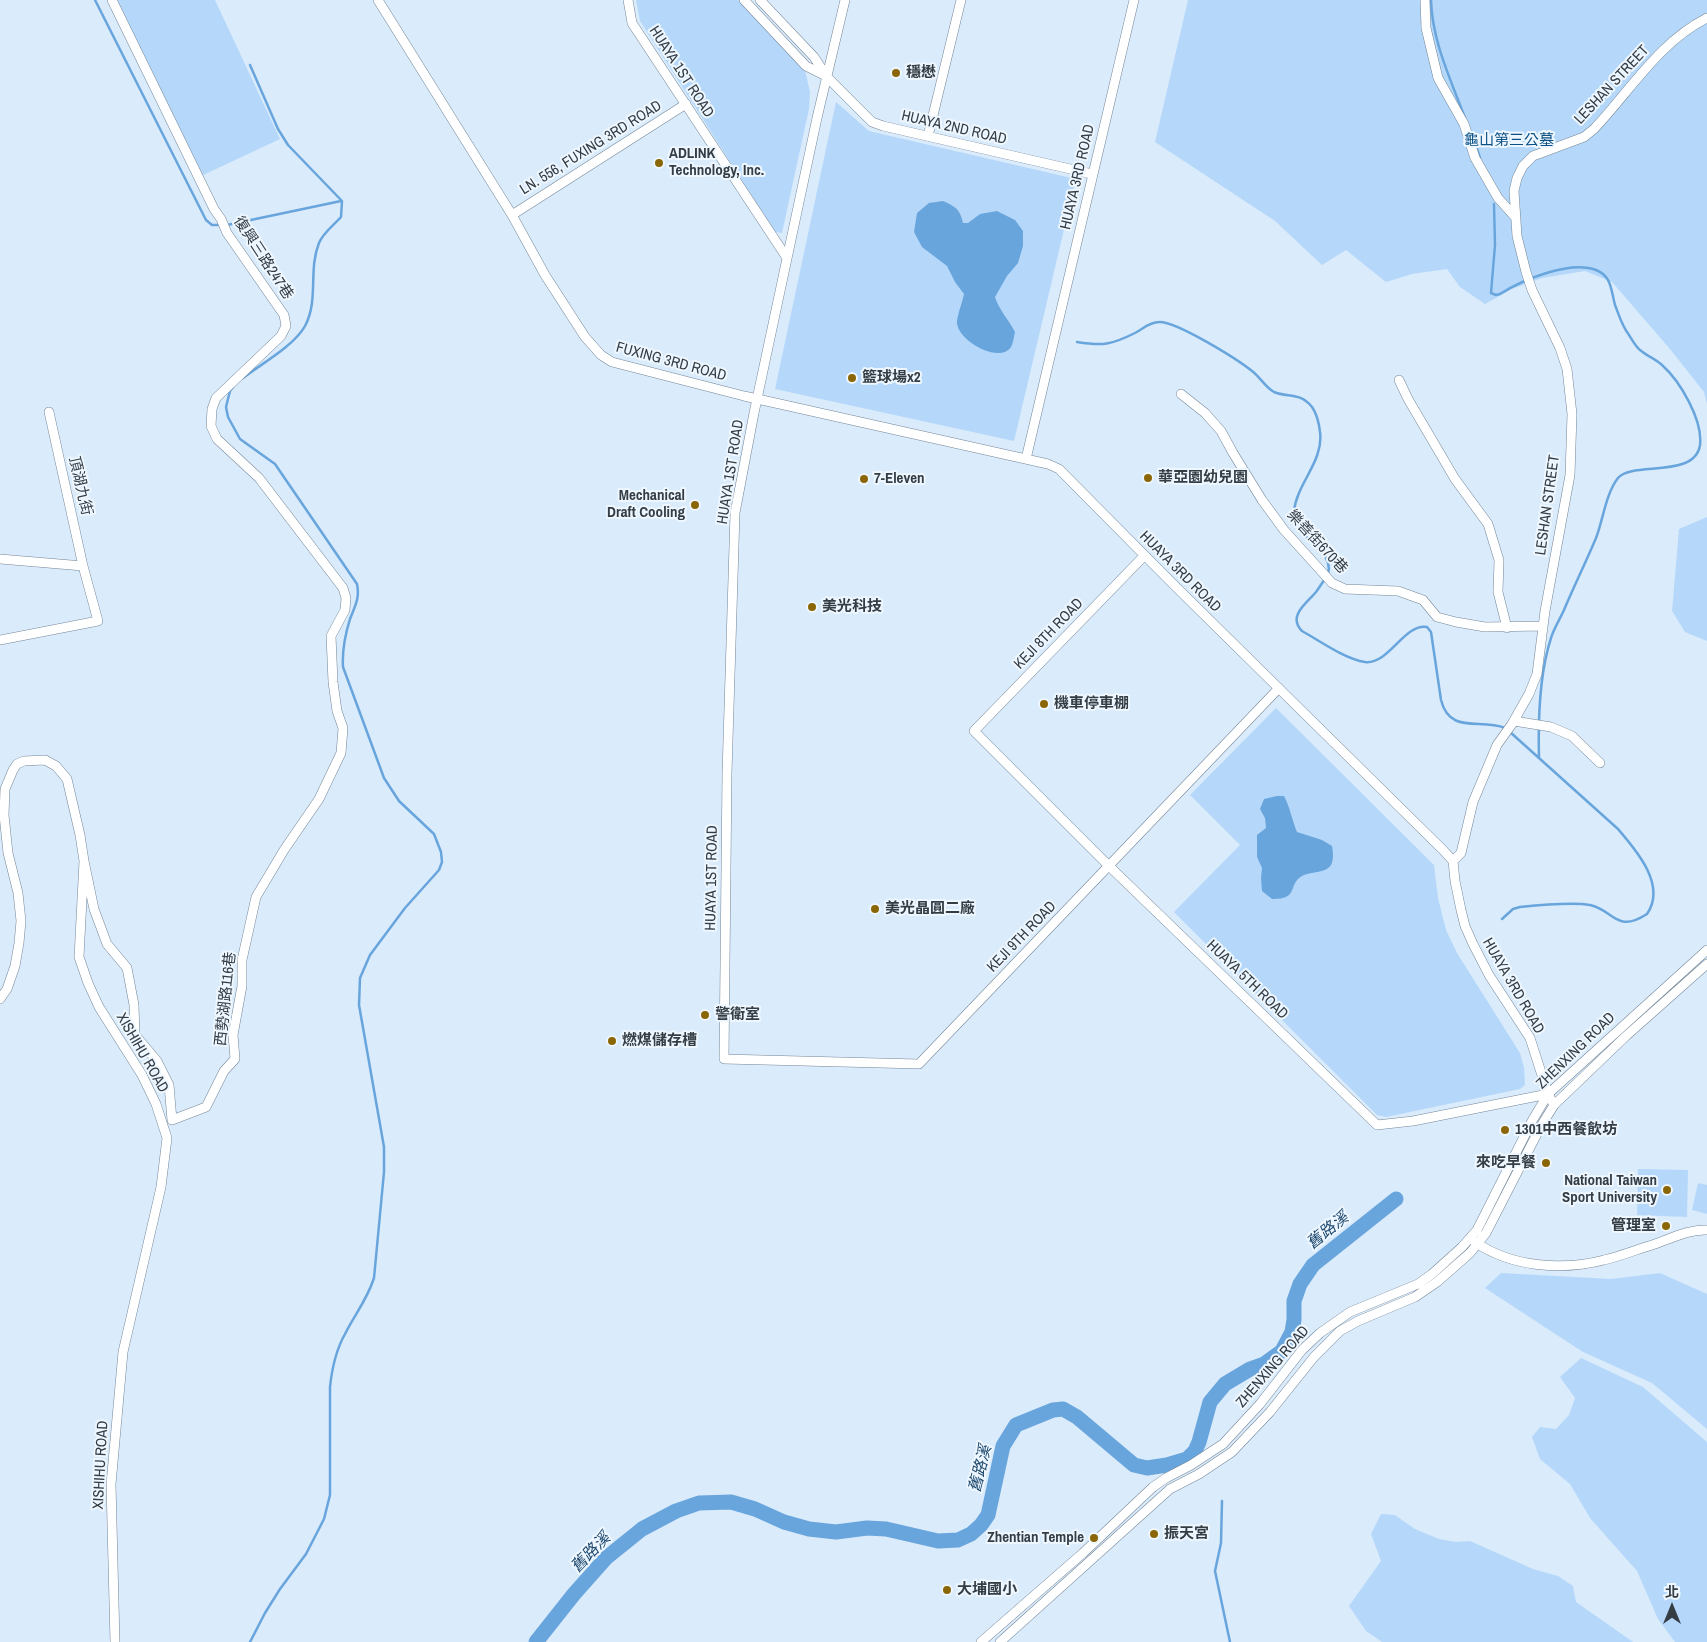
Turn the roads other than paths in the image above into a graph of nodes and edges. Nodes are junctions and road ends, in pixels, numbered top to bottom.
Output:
1 (112, 0) edge
2 (378, 0) edge
3 (628, 0) edge
4 (744, 0) edge
5 (760, 0) edge
6 (845, 0) edge
7 (961, 0) edge
8 (1134, 0) edge
9 (1425, 0) edge
10 (1707, 18) edge
11 (827, 77) junction
12 (686, 104) junction
13 (928, 136) junction
14 (1092, 174) junction
15 (512, 215) junction
16 (1516, 218) junction
17 (787, 258) junction
18 (1399, 380) dead end
19 (1181, 394) dead end
20 (758, 399) junction
21 (49, 412) dead end
22 (1026, 459) junction
23 (1144, 556) junction
24 (0, 559) edge
25 (83, 566) junction
26 (346, 598) joint
27 (1543, 626) junction
28 (1507, 628) junction
29 (0, 640) edge
30 (1280, 688) junction
31 (1513, 723) junction
32 (974, 731) joint
33 (1600, 763) dead end
34 (84, 861) junction
35 (1453, 862) junction
36 (1109, 866) junction
37 (1707, 950) edge
38 (1707, 964) edge
39 (0, 999) edge
40 (724, 1060) joint
41 (1548, 1094) junction
42 (1554, 1105) junction
43 (1707, 1230) edge
44 (1470, 1238) junction
45 (1478, 1244) junction
46 (115, 1642) edge
47 (981, 1642) edge
48 (1000, 1642) edge

1 - 26 street, 復興三路247巷
2 - 15 street, FUXING 3RD ROAD
3 - 12 street, HUAYA 1ST ROAD
4 - 11 street, HUAYA 2ND ROAD
5 - 11 street, HUAYA 2ND ROAD
6 - 11 street
7 - 13 street
8 - 14 street, HUAYA 3RD ROAD
9 - 16 street
10 - 16 street, LESHAN STREET
11 - 13 street, HUAYA 2ND ROAD
11 - 17 street
12 - 15 street, LN. 556, FUXING 3RD ROAD
12 - 17 street, HUAYA 1ST ROAD
13 - 14 street, HUAYA 2ND ROAD
14 - 22 street, HUAYA 3RD ROAD
15 - 20 street, FUXING 3RD ROAD
16 - 27 street, LESHAN STREET
17 - 20 street, HUAYA 1ST ROAD
18 - 28 street
19 - 28 street, 樂善街670巷
20 - 22 street, FUXING 3RD ROAD
20 - 40 street, HUAYA 1ST ROAD
21 - 25 street, 頂湖九街
22 - 23 street, HUAYA 3RD ROAD
23 - 30 street, HUAYA 3RD ROAD
23 - 32 street, KEJI 8TH ROAD
24 - 25 street
25 - 29 street, 頂湖九街
26 - 34 street, 西勢湖路116巷
27 - 28 street, 樂善街670巷
27 - 31 street, LESHAN STREET
30 - 35 street, HUAYA 3RD ROAD
30 - 36 street, KEJI 9TH ROAD
31 - 33 street
31 - 35 street, LESHAN STREET
32 - 36 street, HUAYA 5TH ROAD
34 - 39 street, XISHIHU ROAD
34 - 46 street, XISHIHU ROAD
35 - 41 street, HUAYA 3RD ROAD
36 - 40 street, KEJI 9TH ROAD
36 - 41 street, HUAYA 5TH ROAD
37 - 41 street, ZHENXING ROAD
38 - 42 street, ZHENXING ROAD
41 - 42 street, HUAYA 3RD ROAD
41 - 44 street, ZHENXING ROAD
42 - 45 street, ZHENXING ROAD
43 - 45 street
44 - 45 street
44 - 47 street, ZHENXING ROAD
45 - 48 street, ZHENXING ROAD

